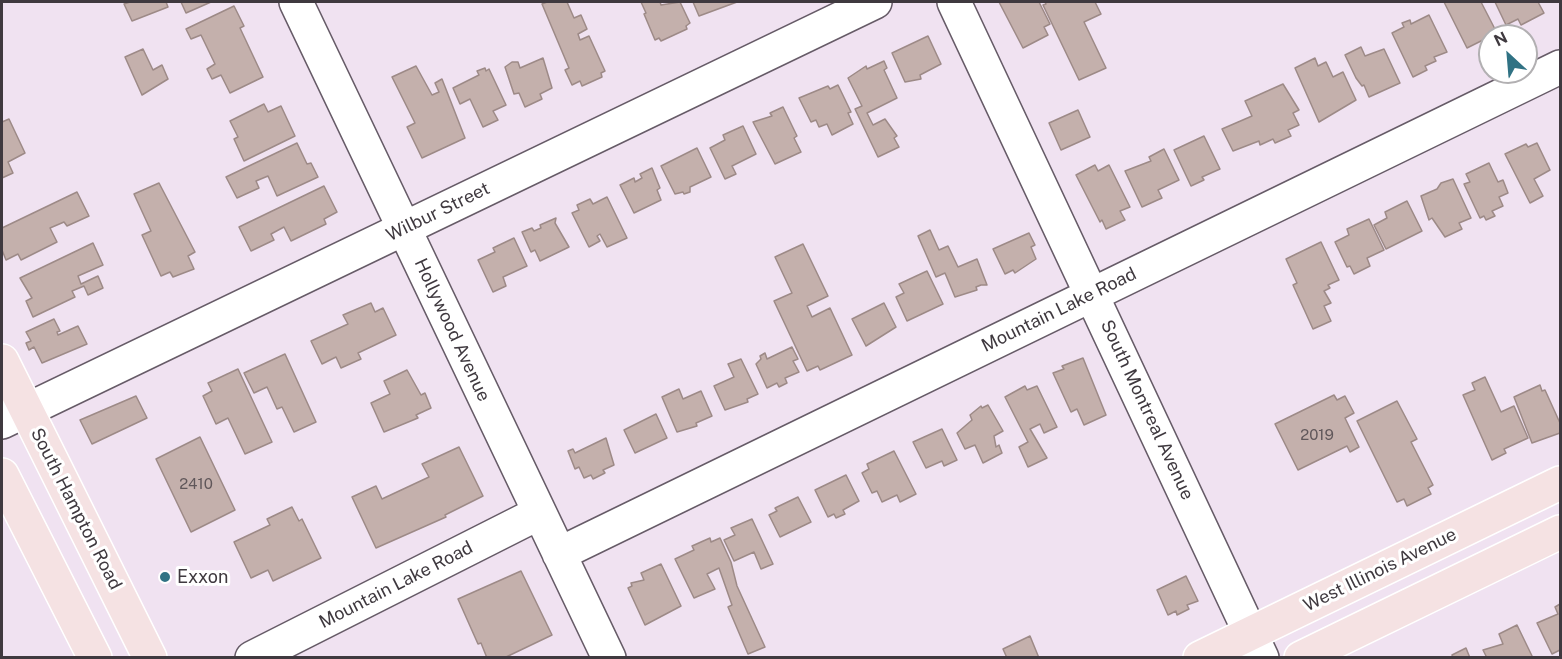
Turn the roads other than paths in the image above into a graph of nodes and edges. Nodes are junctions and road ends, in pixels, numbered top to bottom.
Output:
1 (296, 2) edge
2 (875, 2) edge
3 (954, 2) edge
4 (1560, 67) edge
5 (404, 228) junction
6 (1093, 293) junction
7 (2, 361) edge
8 (14, 416) edge
9 (2, 475) edge
10 (1560, 483) edge
11 (539, 513) junction
12 (1560, 532) edge
13 (559, 554) junction
14 (1257, 645) edge
15 (96, 657) edge
16 (150, 657) edge
17 (252, 657) edge
18 (609, 657) edge
19 (1200, 657) edge
20 (1300, 657) edge

1 - 5 street, Hollywood Avenue
2 - 5 street, Wilbur Street
3 - 6 street, South Montreal Avenue
4 - 6 street, Mountain Lake Road
5 - 8 street, Wilbur Street
5 - 11 street, Hollywood Avenue
6 - 13 street, Mountain Lake Road
6 - 14 street, South Montreal Avenue
7 - 8 main road, South Hampton Road
8 - 16 main road, South Hampton Road
9 - 15 main road
10 - 14 main road, West Illinois Avenue
11 - 13 street, Hollywood Avenue
11 - 17 street, Mountain Lake Road
12 - 20 main road
13 - 18 street, Hollywood Avenue
14 - 19 main road, West Illinois Avenue

